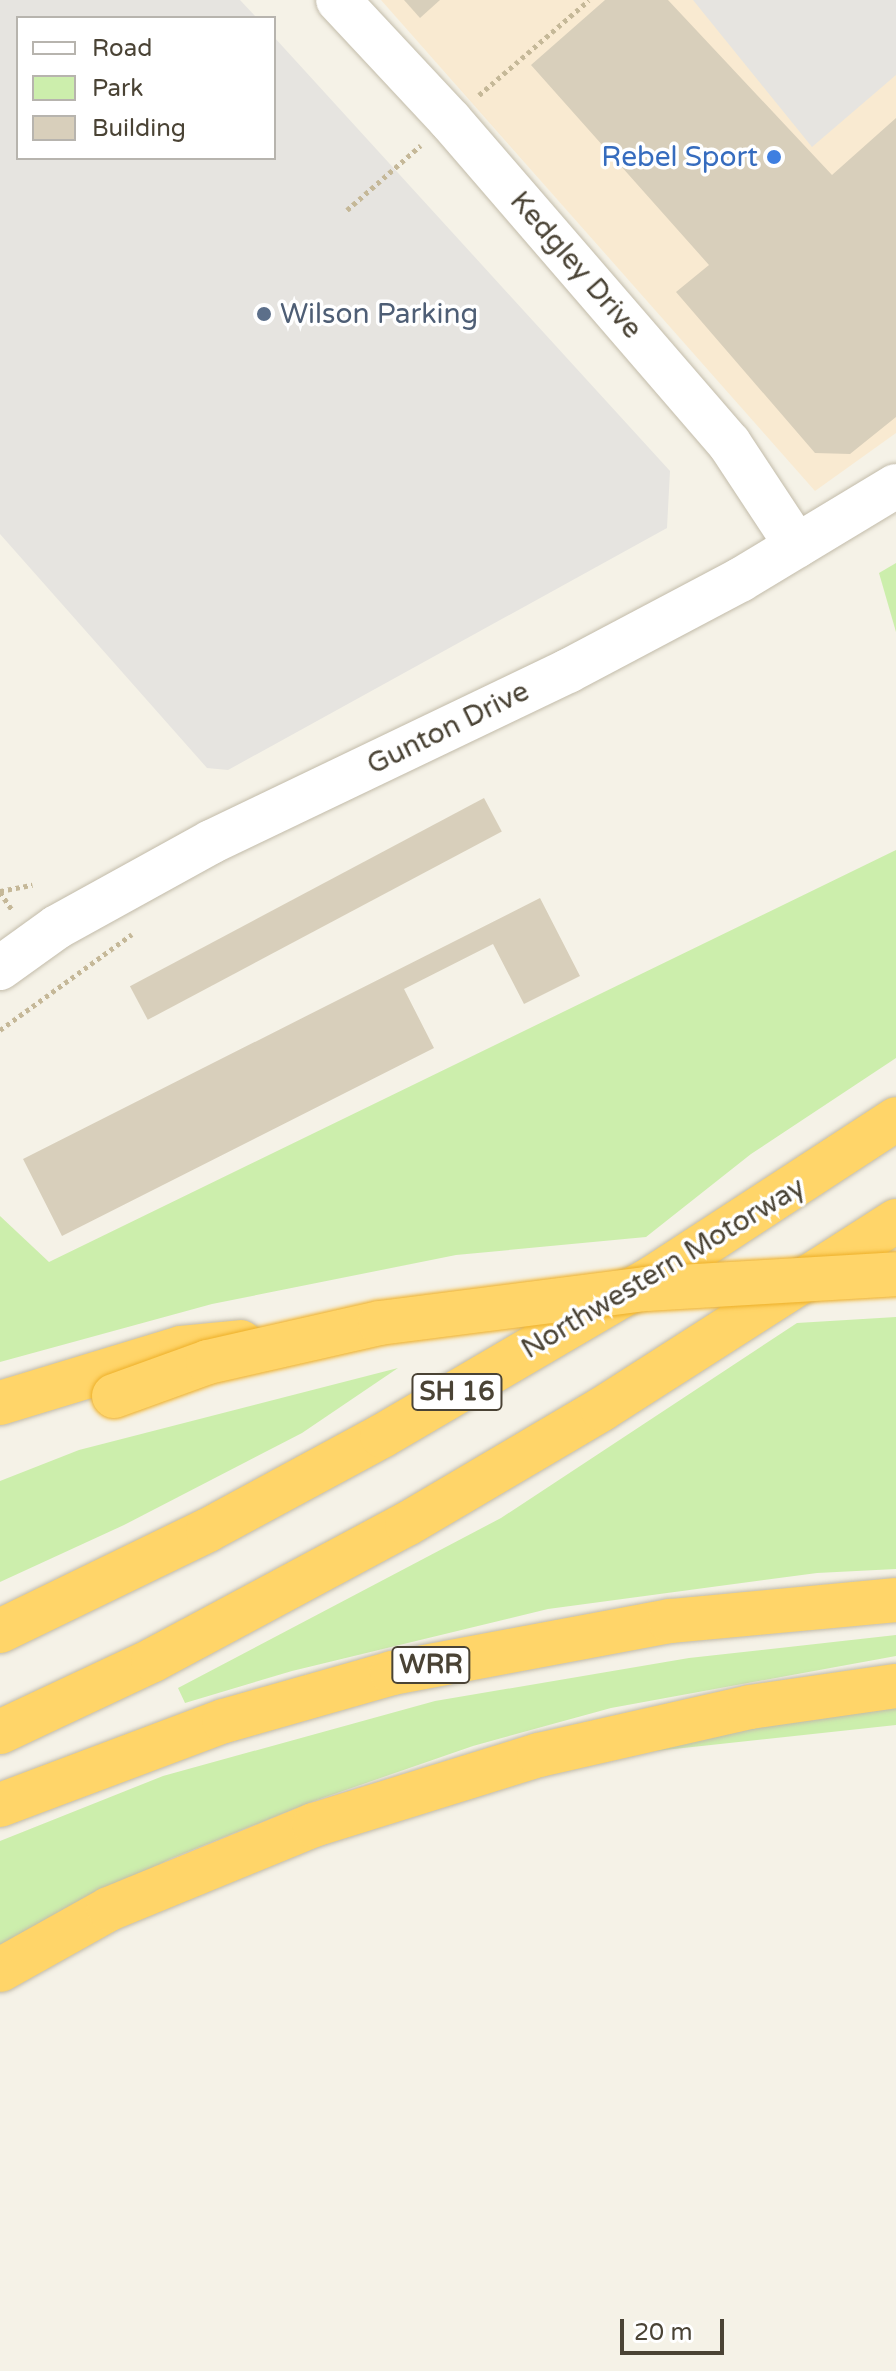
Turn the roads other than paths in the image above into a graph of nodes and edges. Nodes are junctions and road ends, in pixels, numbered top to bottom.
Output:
1 (338, 0) edge
2 (896, 486) edge
3 (797, 546) junction
4 (0, 968) edge
5 (896, 1119) edge
6 (896, 1221) edge
7 (896, 1274) edge
8 (112, 1382) junction
9 (0, 1403) edge
10 (0, 1436) edge
11 (896, 1600) edge
12 (0, 1631) edge
13 (896, 1686) edge
14 (0, 1732) edge
15 (0, 1805) edge
16 (0, 1970) edge

1 - 3 street, Kedgley Drive
2 - 3 street, Gunton Drive
3 - 4 street, Gunton Drive
5 - 12 highway, Northwestern Motorway / SH 16
6 - 14 highway
7 - 8 highway, bridge
8 - 9 highway
8 - 10 highway
11 - 15 highway, WRR
13 - 16 highway

